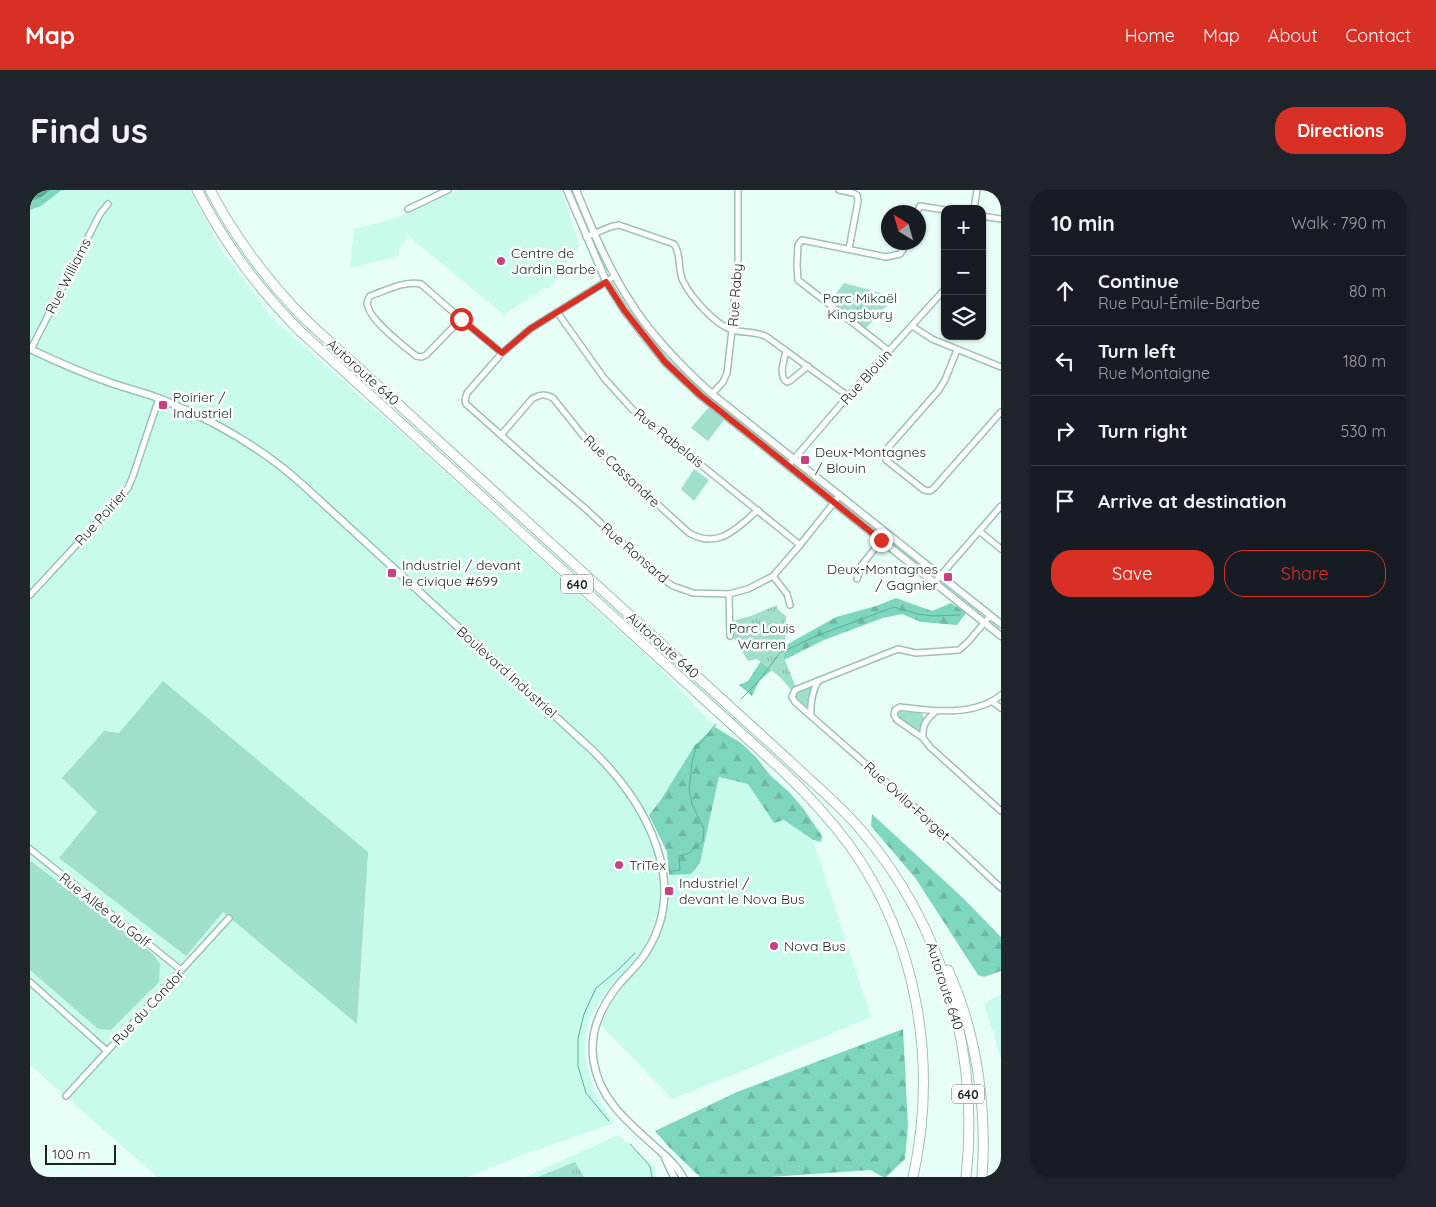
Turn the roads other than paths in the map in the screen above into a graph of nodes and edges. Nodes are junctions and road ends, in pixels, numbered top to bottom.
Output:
1 (197, 190) edge
2 (210, 190) edge
3 (448, 190) edge
4 (567, 190) edge
5 (576, 190) edge
6 (738, 190) edge
7 (839, 190) edge
8 (977, 190) edge
9 (108, 204) dead end
10 (975, 205) edge
11 (926, 207) edge
12 (408, 209) dead end
13 (941, 209) edge
14 (986, 217) edge
15 (1001, 219) edge
16 (594, 234) junction
17 (586, 236) junction
18 (849, 249) junction
19 (903, 250) edge
20 (615, 276) junction
21 (606, 282) junction
22 (941, 293) edge
23 (557, 312) junction
24 (461, 319) junction
25 (912, 326) junction
26 (732, 330) junction
27 (31, 349) edge
28 (957, 350) junction
29 (786, 351) junction
30 (889, 351) junction
31 (502, 353) junction
32 (808, 366) junction
33 (1001, 367) edge
34 (712, 394) junction
35 (848, 396) junction
36 (159, 398) junction
37 (1001, 412) edge
38 (501, 435) junction
39 (794, 459) junction
40 (788, 466) junction
41 (840, 495) junction
42 (834, 502) junction
43 (1001, 506) edge
44 (758, 510) junction
45 (979, 531) junction
46 (887, 533) junction
47 (881, 540) junction
48 (800, 545) junction
49 (1001, 549) edge
50 (772, 576) junction
51 (941, 576) junction
52 (857, 579) dead end
53 (934, 583) junction
54 (729, 594) junction
55 (30, 595) edge
56 (790, 605) dead end
57 (990, 616) junction
58 (984, 623) junction
59 (1001, 624) edge
60 (730, 636) dead end
61 (1001, 636) edge
62 (818, 681) junction
63 (1001, 695) edge
64 (993, 702) junction
65 (1001, 708) edge
66 (935, 712) junction
67 (811, 716) junction
68 (923, 738) junction
69 (1001, 811) edge
70 (30, 848) edge
71 (1001, 888) edge
72 (229, 918) dead end
73 (181, 970) junction
74 (30, 982) edge
75 (959, 1010) junction
76 (107, 1051) junction
77 (66, 1096) dead end
78 (662, 1152) junction
79 (674, 1177) edge
80 (683, 1177) edge
81 (913, 1177) edge
82 (966, 1177) edge
83 (984, 1177) edge

1 - 81 highway, Autoroute 640 / 640
2 - 75 highway, Autoroute 640 / 640
3 - 12 street
4 - 17 street
5 - 16 street
6 - 26 street, Rue Raby
7 - 18 street
8 - 10 street
9 - 27 street, Rue Williams
11 - 13 street
14 - 15 street
16 - 17 street
16 - 20 street
16 - 26 street
17 - 21 street
18 - 19 street
18 - 30 street
20 - 21 street
20 - 34 street
21 - 23 street
21 - 40 street
22 - 25 street, Rue Blouin
23 - 31 street
23 - 44 street, Rue Rabelais
24 - 24 street
24 - 31 street
25 - 28 street
25 - 30 street, Rue Blouin
26 - 29 street
26 - 34 street, Rue Raby
27 - 36 street, Boulevard Industriel
28 - 33 street
28 - 37 street
29 - 32 street
29 - 32 street
30 - 35 street, Rue Blouin
31 - 38 street, Rue Ronsard
32 - 35 street
34 - 39 street
35 - 39 street, Rue Blouin
36 - 55 street, Rue Poirier
36 - 78 street, Boulevard Industriel
38 - 44 street, Rue Cassandre
38 - 54 street, Rue Ronsard
39 - 40 street, Rue Blouin
39 - 41 street
40 - 42 street
41 - 42 street, Rue Ronsard
41 - 46 street
42 - 47 street
42 - 48 street, Rue Ronsard
43 - 45 street
44 - 48 street, Rue Rabelais
45 - 49 street
45 - 51 street
46 - 47 street
46 - 51 street
47 - 52 street
47 - 53 street
48 - 50 street, Rue Ronsard
50 - 54 street, Rue Ronsard
50 - 56 street
51 - 53 street
51 - 57 street
53 - 58 street
54 - 60 street
57 - 58 street, Rue Ovila-Forget
57 - 59 street
58 - 61 street
58 - 62 street, Rue Ovila-Forget
62 - 67 street
62 - 67 street, Rue Ovila-Forget
63 - 64 street
64 - 65 street
64 - 66 street
66 - 68 street
66 - 68 street
67 - 71 street, Rue Ovila-Forget
68 - 69 street
70 - 73 street, Rue Allée du Golf
72 - 73 street, Rue du Condor
73 - 76 street, Rue du Condor
74 - 76 street
75 - 82 highway, Autoroute 640 / 640
75 - 83 highway
76 - 77 street, Rue du Condor
78 - 79 street, Boulevard Industriel
78 - 80 street, Boulevard Industriel

